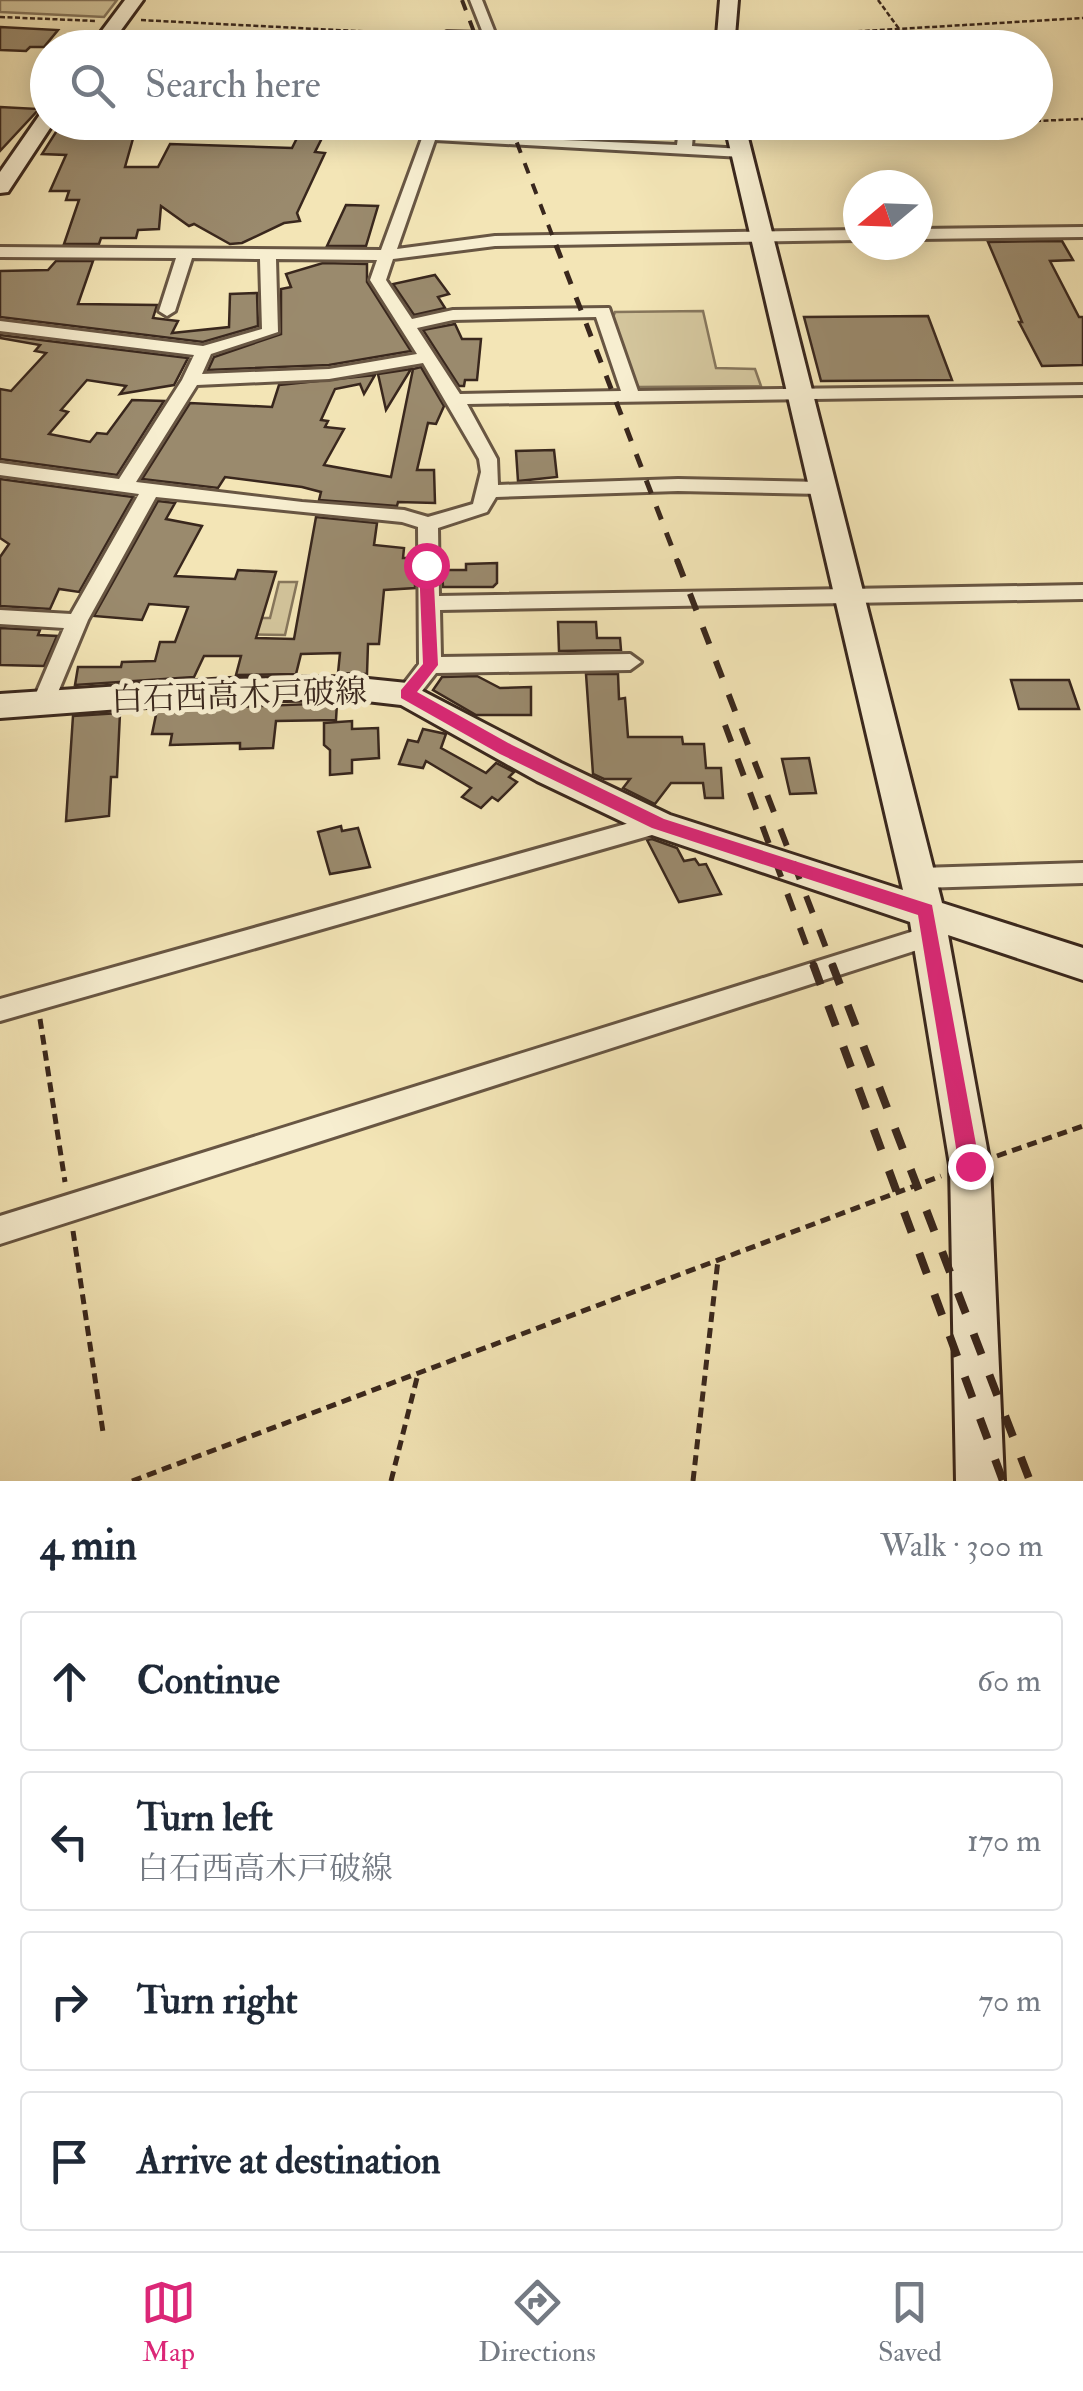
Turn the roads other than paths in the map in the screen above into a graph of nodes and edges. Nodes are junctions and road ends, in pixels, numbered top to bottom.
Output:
1 (134, 0) edge
2 (476, 0) edge
3 (728, 0) edge
4 (111, 30) edge
5 (488, 30) edge
6 (726, 30) edge
7 (30, 134) edge
8 (428, 140) edge
9 (509, 140) edge
10 (556, 140) edge
11 (685, 140) edge
12 (729, 140) edge
13 (738, 140) edge
14 (534, 142) joint
15 (555, 144) junction
16 (684, 150) junction
17 (11, 151) edge
18 (0, 188) edge
19 (1083, 232) edge
20 (933, 234) edge
21 (843, 235) edge
22 (760, 236) junction
23 (0, 252) edge
24 (186, 252) junction
25 (268, 253) junction
26 (388, 255) junction
27 (168, 312) dead end
28 (407, 325) junction
29 (0, 326) edge
30 (204, 351) junction
31 (428, 357) junction
32 (190, 380) junction
33 (1083, 390) edge
34 (798, 392) junction
35 (631, 396) junction
36 (454, 399) junction
37 (0, 469) edge
38 (124, 486) junction
39 (820, 488) junction
40 (151, 489) junction
41 (487, 491) junction
42 (428, 524) junction
43 (1083, 592) edge
44 (848, 595) junction
45 (430, 603) junction
46 (0, 617) edge
47 (77, 622) junction
48 (630, 662) dead end
49 (430, 665) junction
50 (407, 694) junction
51 (43, 703) junction
52 (0, 706) edge
53 (658, 824) junction
54 (1083, 873) edge
55 (925, 908) junction
56 (1083, 964) edge
57 (0, 1010) edge
58 (0, 1230) edge
59 (980, 1481) edge

1 - 4 street
2 - 5 street
3 - 6 street
7 - 17 street
8 - 26 street
9 - 14 street
10 - 15 street
11 - 16 street
12 - 16 street
13 - 22 street
14 - 15 street
15 - 16 street
17 - 18 street
19 - 20 street
21 - 22 street
22 - 26 street
22 - 34 street
23 - 24 street
24 - 25 street
24 - 27 street
25 - 26 street
25 - 30 street
26 - 28 street
28 - 31 street
28 - 35 street
29 - 30 street
30 - 32 street
31 - 32 street
31 - 36 street
32 - 38 street
33 - 34 street
34 - 35 street
34 - 39 street
35 - 36 street
36 - 41 street
37 - 38 street
38 - 40 street
39 - 41 street
39 - 44 street
40 - 42 street
40 - 47 street
41 - 42 street
42 - 45 street
43 - 44 street
44 - 45 street
44 - 55 street
45 - 49 street
46 - 47 street
47 - 51 street
48 - 49 street
49 - 50 street
50 - 51 street, 白石西高木戸破線
50 - 53 street, 白石西高木戸破線
51 - 52 street, 白石西高木戸破線
53 - 55 street, 白石西高木戸破線
53 - 57 street
54 - 55 street
55 - 56 street, 白石西高木戸破線
55 - 58 street
55 - 59 street

